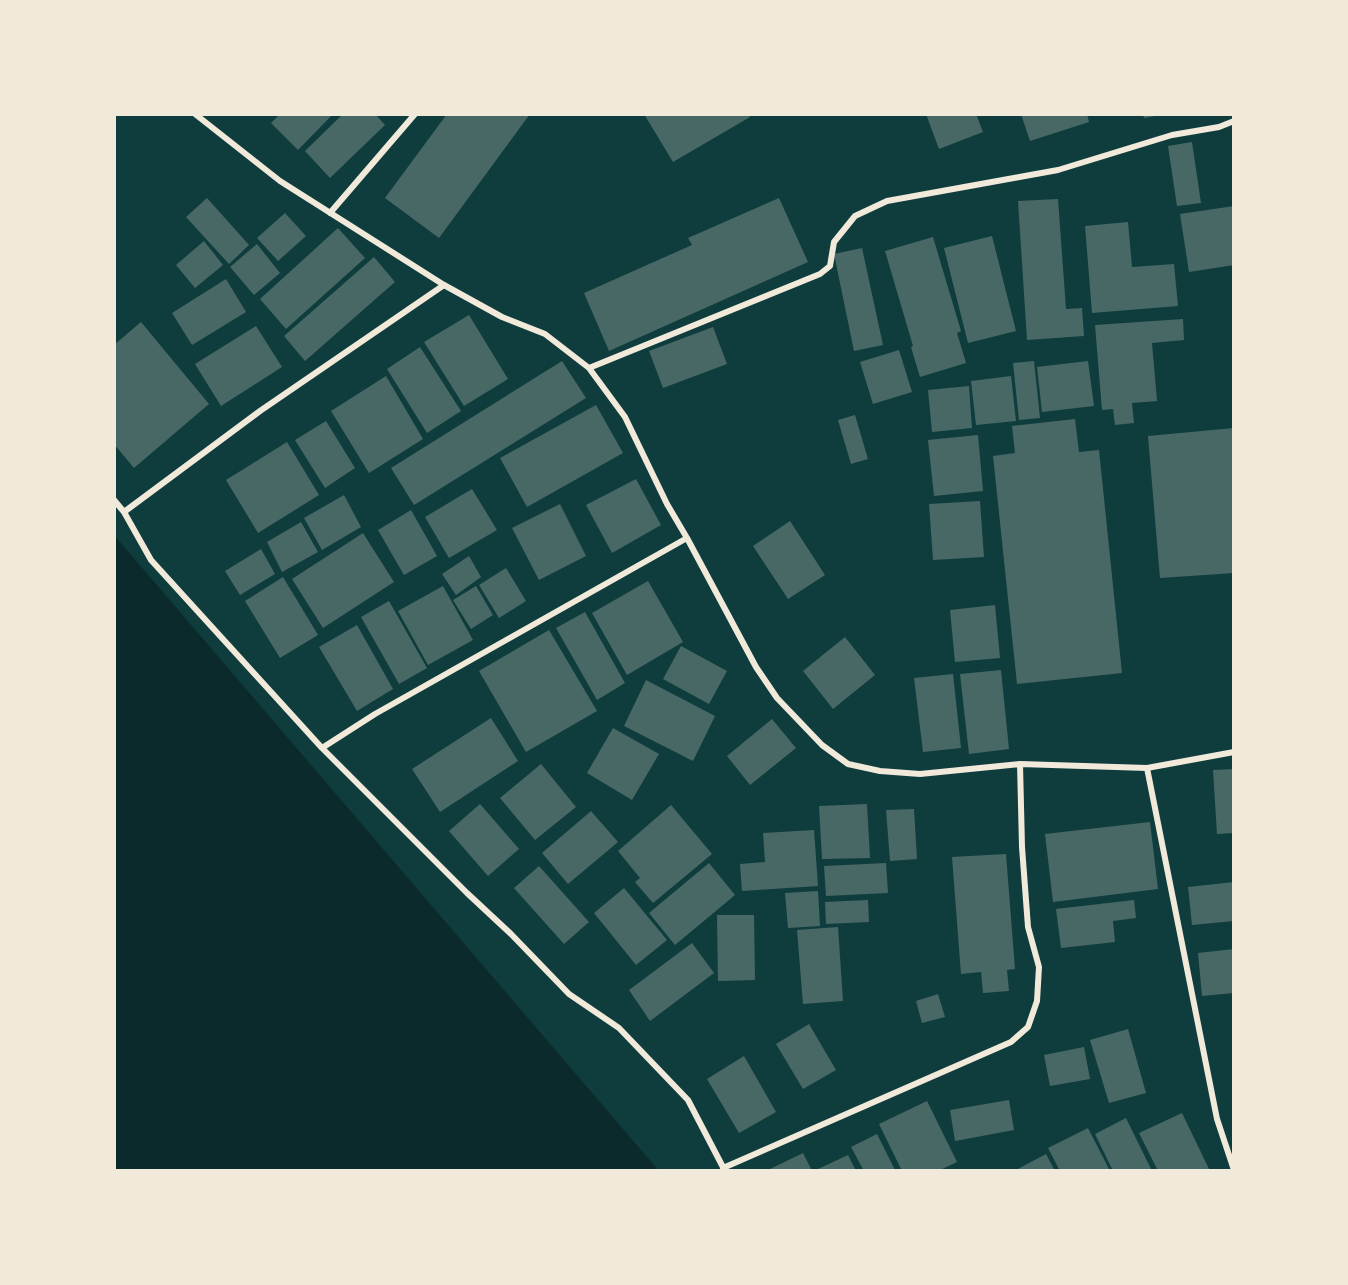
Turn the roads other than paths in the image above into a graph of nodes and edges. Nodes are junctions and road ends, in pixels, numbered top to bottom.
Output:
1 (195, 114) edge
2 (415, 114) edge
3 (1234, 121) edge
4 (330, 213) junction
5 (444, 285) junction
6 (589, 368) junction
7 (114, 500) edge
8 (124, 512) junction
9 (687, 538) junction
10 (322, 748) junction
11 (1234, 752) edge
12 (1020, 764) junction
13 (1147, 768) junction
14 (724, 1169) edge
15 (1234, 1170) edge

1 - 4 street
2 - 4 street
3 - 6 street
4 - 5 street
5 - 6 street
5 - 8 street
6 - 9 street
7 - 8 street
8 - 10 street
9 - 10 street
9 - 12 street
10 - 14 street
11 - 13 street
12 - 13 street
12 - 14 street
13 - 15 street

